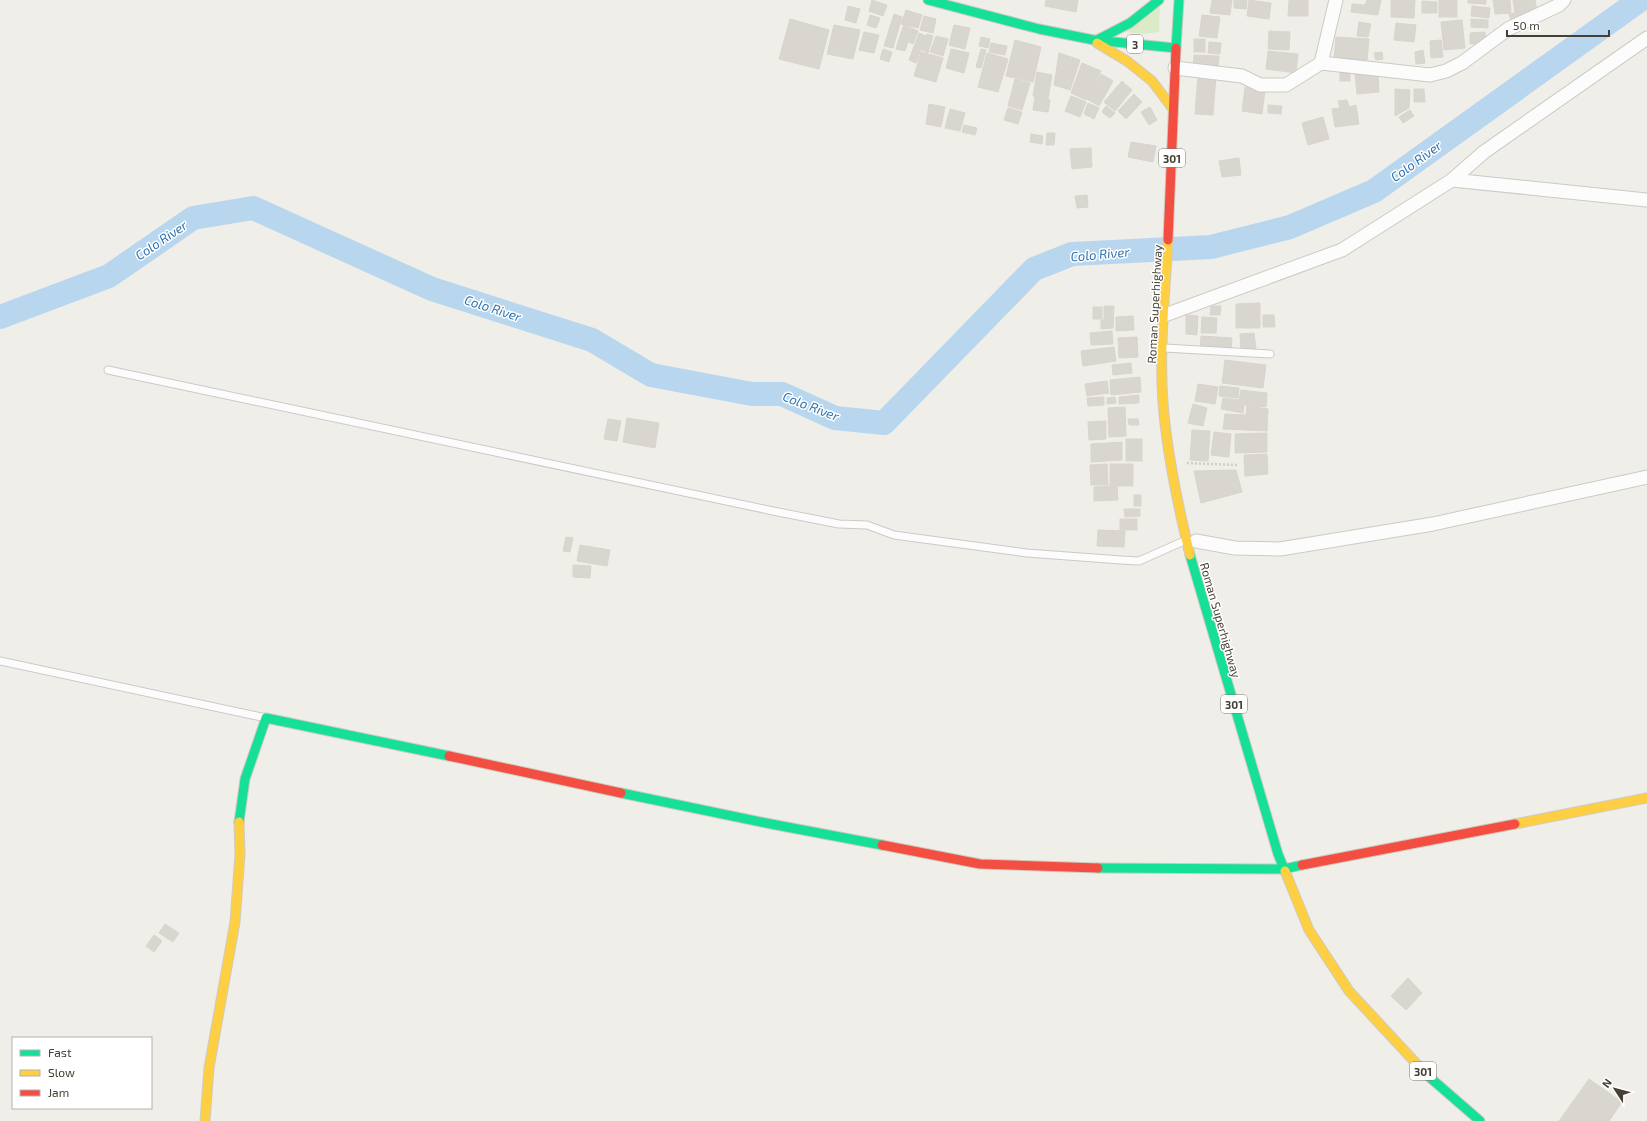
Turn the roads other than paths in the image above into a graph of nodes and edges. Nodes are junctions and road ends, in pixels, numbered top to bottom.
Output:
1 (928, 0) edge
2 (1159, 0) edge
3 (1179, 0) edge
4 (1336, 0) edge
5 (1564, 0) edge
6 (1647, 38) edge
7 (1093, 40) junction
8 (1176, 48) junction
9 (1321, 63) junction
10 (1175, 68) junction
11 (1173, 109) junction
12 (1452, 180) junction
13 (1647, 200) edge
14 (1165, 310) junction
15 (1162, 348) junction
16 (1270, 354) dead end
17 (108, 370) dead end
18 (1647, 477) edge
19 (1191, 540) junction
20 (0, 661) edge
21 (266, 718) junction
22 (1647, 798) edge
23 (1284, 869) junction
24 (205, 1121) edge
25 (1480, 1121) edge

1 - 7 main road, 3
2 - 7 main road, 3
3 - 8 main road, Roman Superhighway
4 - 9 street
5 - 9 street
6 - 12 street
7 - 8 main road, 3
7 - 11 main road
8 - 10 main road, Roman Superhighway / 301
9 - 10 street
10 - 11 main road, Roman Superhighway / 301
11 - 14 main road, Roman Superhighway / 301
12 - 13 street
12 - 14 street
14 - 15 main road, Roman Superhighway / 301
15 - 16 lane
15 - 19 main road, Roman Superhighway / 301
17 - 19 lane
18 - 19 street
19 - 23 main road, Roman Superhighway / 301
20 - 21 lane
21 - 23 main road
21 - 24 main road
22 - 23 main road
23 - 25 main road, Roman Superhighway / 301

